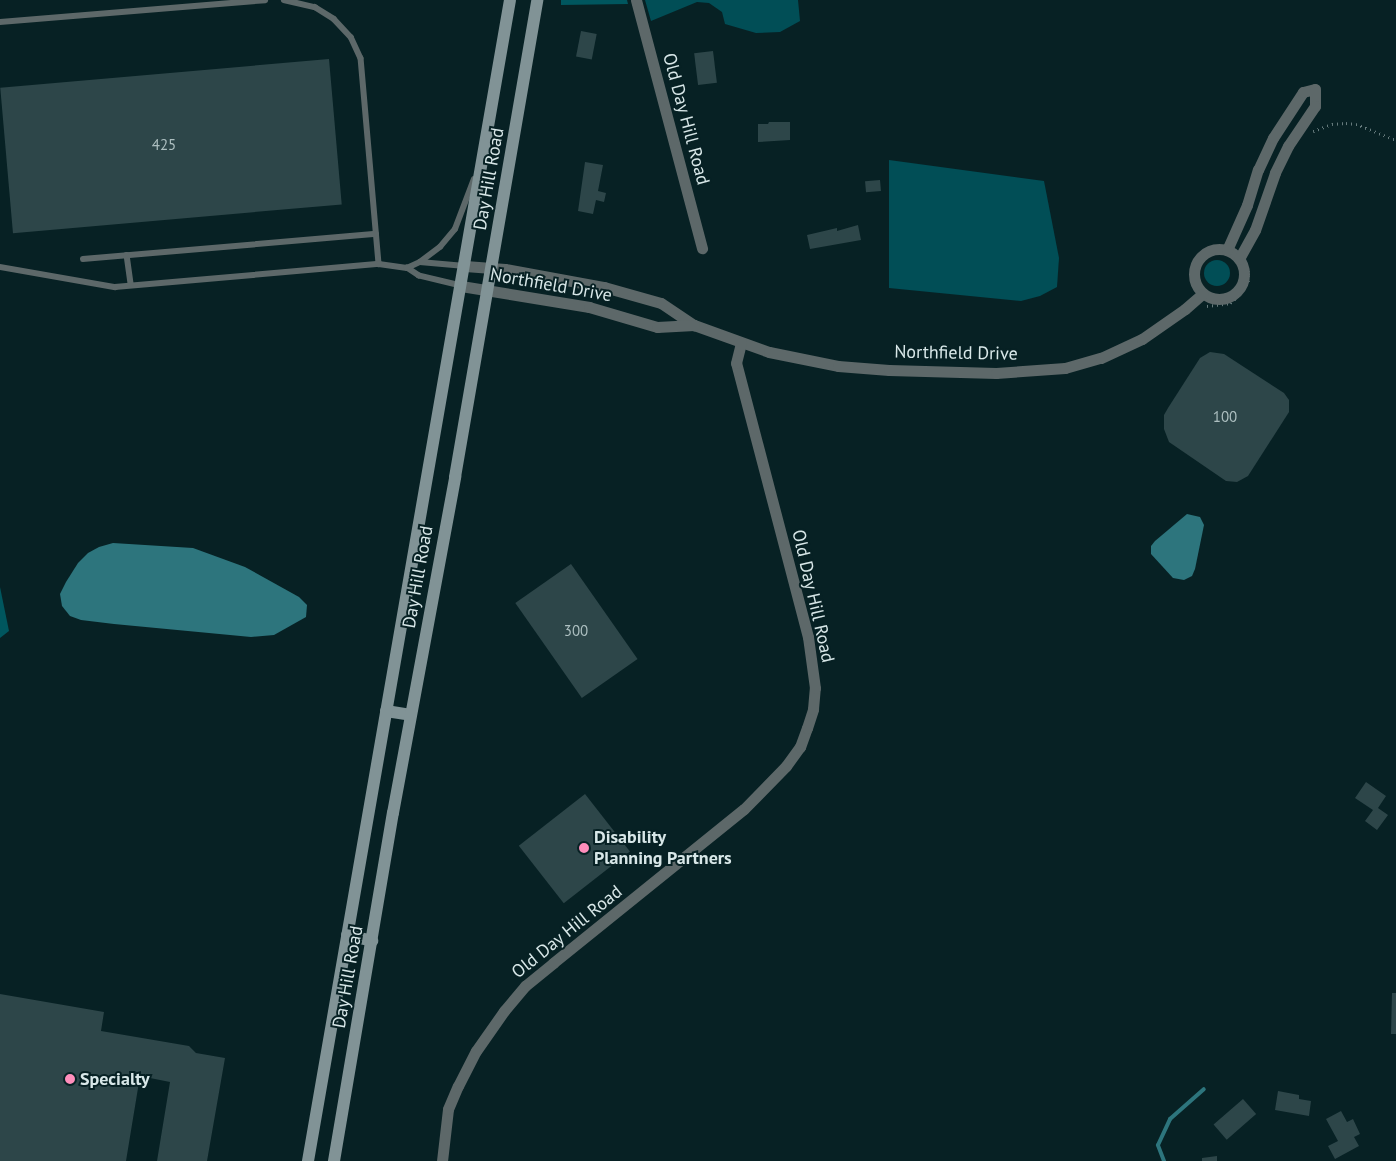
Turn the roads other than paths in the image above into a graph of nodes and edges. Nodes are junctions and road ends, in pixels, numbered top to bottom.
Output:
1 (265, 0) edge
2 (284, 0) edge
3 (510, 0) edge
4 (537, 0) edge
5 (636, 0) edge
6 (0, 22) edge
7 (485, 154) junction
8 (376, 234) junction
9 (702, 248) dead end
10 (1227, 250) junction
11 (127, 255) junction
12 (83, 259) dead end
13 (1243, 261) junction
14 (420, 262) junction
15 (379, 264) junction
16 (465, 266) junction
17 (0, 268) edge
18 (406, 268) junction
19 (491, 268) junction
20 (131, 285) junction
21 (461, 286) junction
22 (487, 290) junction
23 (1202, 294) junction
24 (694, 325) junction
25 (741, 343) junction
26 (386, 711) junction
27 (411, 715) junction
28 (347, 935) junction
29 (372, 942) junction
30 (308, 1161) edge
31 (334, 1161) edge
32 (442, 1161) edge

1 - 6 lane
2 - 8 lane
3 - 7 main road, Day Hill Road
4 - 19 main road, Day Hill Road
5 - 9 street, Old Day Hill Road
7 - 14 lane
7 - 16 main road, Day Hill Road
8 - 11 lane
8 - 15 lane
10 - 13 street
10 - 13 street
10 - 23 street
11 - 12 lane
11 - 20 lane
13 - 23 street
14 - 16 lane
14 - 18 lane
15 - 18 lane
15 - 20 lane
16 - 19 street, Northfield Drive
16 - 21 main road, Day Hill Road
17 - 20 lane
18 - 21 lane
19 - 22 main road, Day Hill Road
19 - 24 street, Northfield Drive
21 - 22 street, Northfield Drive
21 - 26 main road, Day Hill Road
22 - 24 street, Northfield Drive
22 - 27 main road, Day Hill Road
23 - 25 street, Northfield Drive
24 - 25 street, Northfield Drive
25 - 32 street, Old Day Hill Road
26 - 27 main road
26 - 28 main road, Day Hill Road
27 - 29 main road, Day Hill Road
28 - 29 main road
28 - 30 main road, Day Hill Road
29 - 31 main road, Day Hill Road

